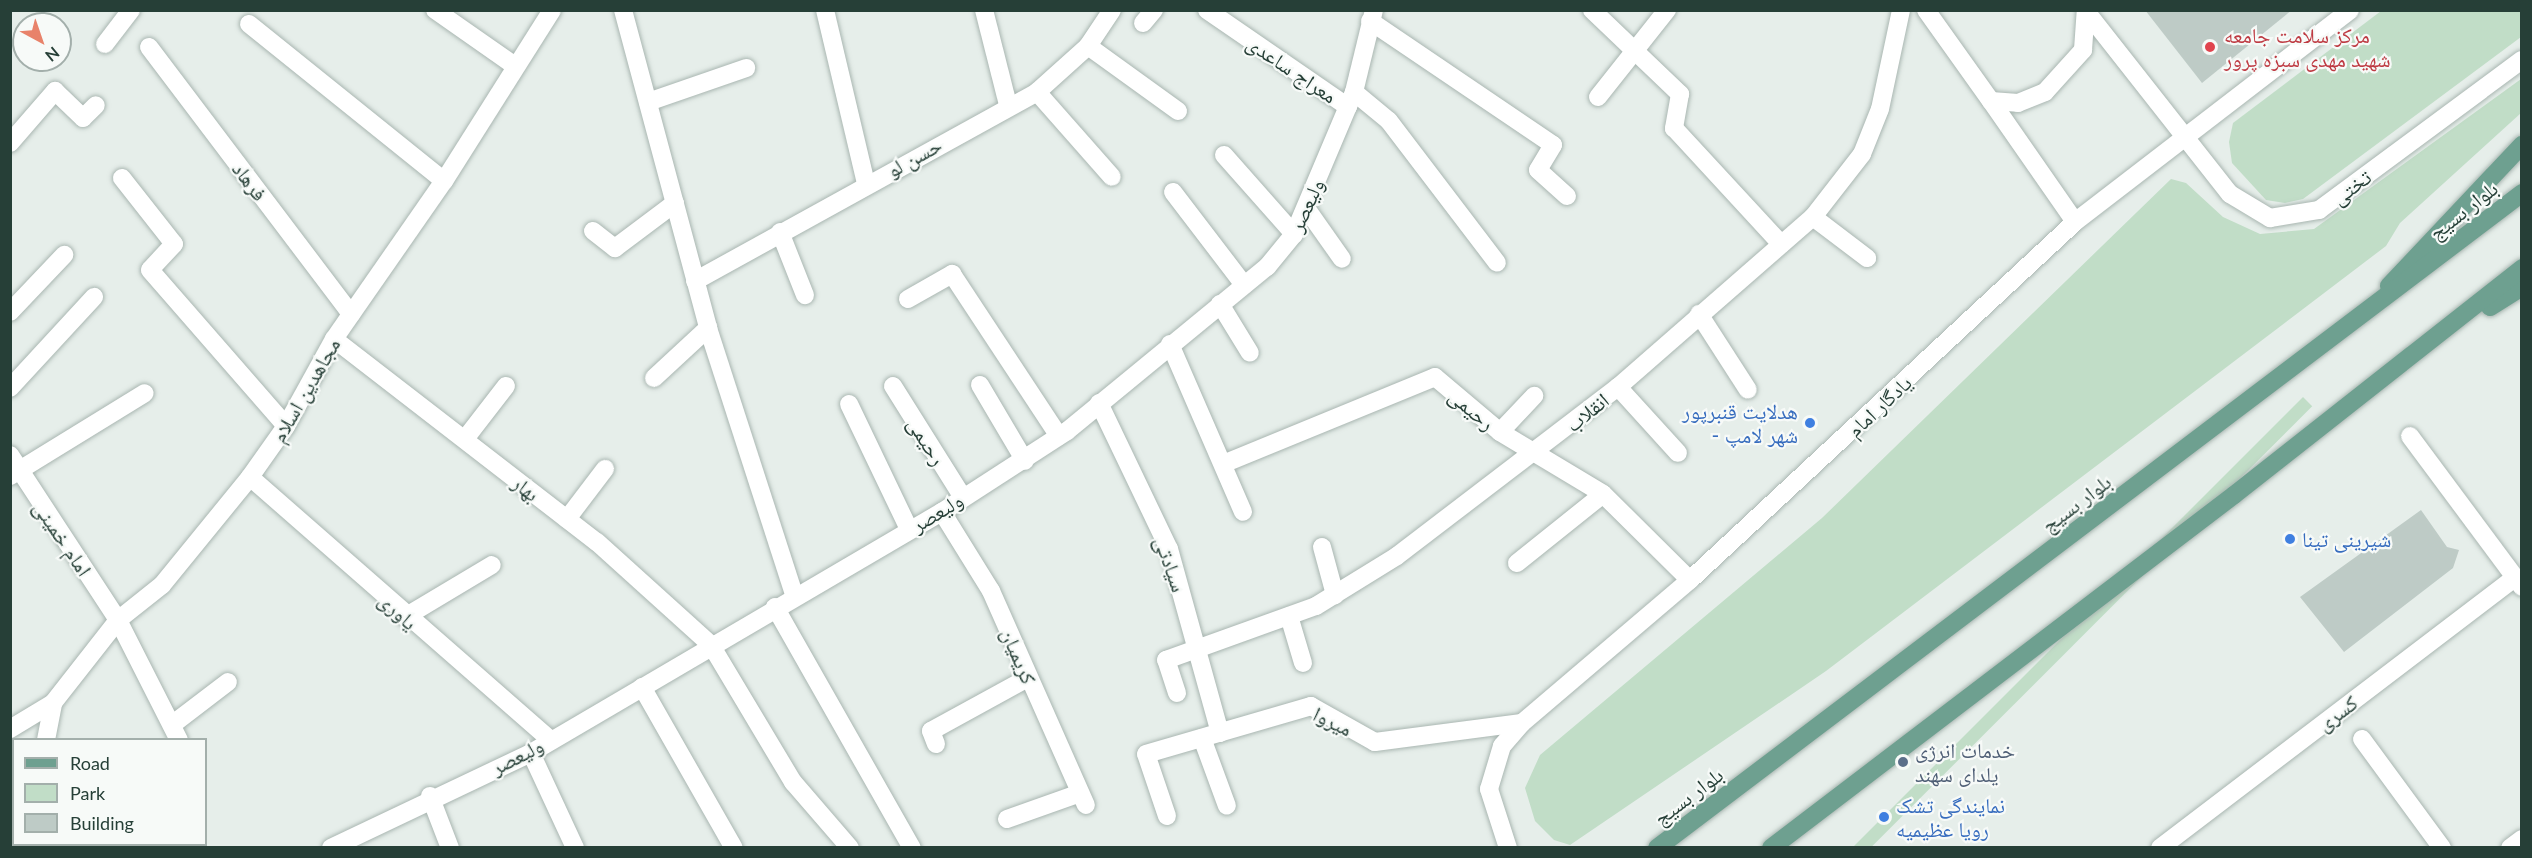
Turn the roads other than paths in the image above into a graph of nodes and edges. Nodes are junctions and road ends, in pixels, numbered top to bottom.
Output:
1 (131, 10) edge
2 (435, 10) edge
3 (552, 10) edge
4 (623, 10) edge
5 (825, 10) edge
6 (984, 10) edge
7 (1112, 10) edge
8 (1207, 10) edge
9 (1592, 10) edge
10 (1667, 10) edge
11 (1901, 10) edge
12 (1926, 10) edge
13 (2350, 10) edge
14 (2087, 13) edge
15 (1372, 16) edge
16 (249, 24) dead end
17 (105, 44) dead end
18 (1088, 46) junction
19 (149, 47) dead end
20 (1637, 48) junction
21 (2522, 60) edge
22 (515, 66) junction
23 (746, 68) dead end
24 (1037, 92) junction
25 (1598, 97) dead end
26 (1351, 99) junction
27 (1991, 101) junction
28 (648, 102) junction
29 (96, 105) dead end
30 (1008, 105) junction
31 (1178, 111) dead end
32 (2185, 133) junction
33 (10, 143) edge
34 (2522, 145) edge
35 (1224, 155) dead end
36 (1112, 177) dead end
37 (122, 178) dead end
38 (444, 182) junction
39 (866, 184) junction
40 (1173, 192) dead end
41 (2522, 193) edge
42 (1567, 196) dead end
43 (675, 203) junction
44 (1306, 208) junction
45 (1813, 217) junction
46 (2075, 222) junction
47 (592, 231) dead end
48 (780, 232) junction
49 (1294, 234) junction
50 (1781, 244) junction
51 (64, 255) dead end
52 (1867, 258) dead end
53 (1342, 259) dead end
54 (1497, 263) dead end
55 (2522, 268) edge
56 (695, 281) junction
57 (1244, 285) junction
58 (2522, 287) edge
59 (805, 295) dead end
60 (94, 297) dead end
61 (908, 299) dead end
62 (1220, 304) junction
63 (10, 312) edge
64 (351, 314) junction
65 (1699, 314) junction
66 (2362, 315) junction
67 (708, 328) junction
68 (334, 339) junction
69 (2434, 340) junction
70 (1170, 344) junction
71 (1250, 353) dead end
72 (654, 378) dead end
73 (980, 385) dead end
74 (506, 386) dead end
75 (893, 386) dead end
76 (1618, 387) junction
77 (10, 388) edge
78 (1749, 390) dead end
79 (145, 393) dead end
80 (1534, 396) dead end
81 (1099, 403) junction
82 (849, 404) dead end
83 (286, 426) junction
84 (1500, 432) junction
85 (1059, 436) junction
86 (2410, 436) dead end
87 (465, 440) junction
88 (1536, 453) junction
89 (1678, 453) dead end
90 (1025, 461) junction
91 (1223, 464) junction
92 (13, 467) edge
93 (605, 469) dead end
94 (250, 477) junction
95 (1603, 494) junction
96 (962, 496) junction
97 (942, 512) junction
98 (1243, 512) dead end
99 (567, 519) junction
100 (909, 528) junction
101 (1322, 547) dead end
102 (1517, 563) dead end
103 (492, 565) dead end
104 (1690, 580) junction
105 (2518, 583) edge
106 (794, 594) junction
107 (1335, 595) junction
108 (775, 608) junction
109 (1289, 616) junction
110 (405, 618) junction
111 (118, 620) junction
112 (711, 645) junction
113 (1198, 651) junction
114 (1303, 663) dead end
115 (1028, 678) junction
116 (228, 682) dead end
117 (642, 687) junction
118 (1178, 693) dead end
119 (53, 703) junction
120 (1522, 723) junction
121 (11, 727) edge
122 (176, 732) edge
123 (1220, 733) junction
124 (46, 738) edge
125 (1202, 738) junction
126 (2362, 739) dead end
127 (550, 740) junction
128 (936, 744) dead end
129 (531, 753) junction
130 (430, 796) junction
131 (1227, 806) dead end
132 (1167, 816) dead end
133 (1007, 819) dead end
134 (2522, 839) edge
135 (331, 848) edge
136 (450, 848) edge
137 (575, 848) edge
138 (734, 848) edge
139 (850, 848) edge
140 (912, 848) edge
141 (1508, 848) edge
142 (1657, 848) edge
143 (1771, 848) edge
144 (2160, 848) edge
145 (2442, 848) edge
146 (2510, 848) edge

1 - 17 street
2 - 22 street
3 - 22 street, مجاهدین اسلام
4 - 28 street
5 - 39 street
6 - 30 street
7 - 18 street, حسن لو
8 - 26 street, معراج ساعدی
9 - 20 street
10 - 20 street
11 - 45 street, انقلاب
12 - 27 street
13 - 32 street, یادگار امام
14 - 27 street
14 - 32 street, تختی
15 - 26 street, ولیعصر
15 - 42 street
16 - 38 street
18 - 24 street, حسن لو
18 - 31 street
19 - 64 street, فرهاد
20 - 25 street
20 - 50 street
21 - 32 street, تختی
22 - 38 street, مجاهدین اسلام
23 - 28 street
24 - 30 street, حسن لو
24 - 36 street
26 - 44 street, ولیعصر
26 - 54 street, معراج ساعدی
27 - 46 street
28 - 43 street
29 - 33 street
30 - 39 street, حسن لو
32 - 46 street, یادگار امام
34 - 66 main road
35 - 49 street
37 - 83 street
38 - 64 street, مجاهدین اسلام
39 - 48 street, حسن لو
40 - 57 street
41 - 66 main road, بلوار بسیج
43 - 47 street
43 - 56 street
44 - 49 street, ولیعصر
44 - 53 street
45 - 50 street, انقلاب
45 - 52 street
46 - 104 street, یادگار امام
48 - 56 street, حسن لو
48 - 59 street
49 - 57 street, ولیعصر
50 - 65 street, انقلاب
51 - 63 street
55 - 69 main road
56 - 67 street
57 - 62 street, ولیعصر
58 - 69 main road
60 - 77 street
61 - 85 street
62 - 70 street, ولیعصر
62 - 71 street
64 - 68 street, مجاهدین اسلام
65 - 76 street, انقلاب
65 - 78 street
66 - 142 main road, بلوار بسیج
67 - 72 street
67 - 106 street
68 - 83 street, مجاهدین اسلام
68 - 87 street, بهار
69 - 143 main road
70 - 81 street, ولیعصر
70 - 91 street
73 - 90 street
74 - 87 street
75 - 96 street, رحیمی
76 - 88 street, انقلاب
76 - 89 street
79 - 92 street
80 - 84 street
81 - 85 street, ولیعصر
81 - 113 street, سیادتی
82 - 100 street
83 - 94 street, مجاهدین اسلام
84 - 88 street, رحیمی
84 - 91 street, رحیمی
85 - 90 street, ولیعصر
86 - 105 street
87 - 99 street, بهار
88 - 95 street, رحیمی
88 - 107 street, انقلاب
90 - 96 street, ولیعصر
91 - 98 street
92 - 111 street, امام خمینی
93 - 99 street
94 - 110 street, یاوری
94 - 111 street, مجاهدین اسلام
95 - 102 street
95 - 104 street, رحیمی
96 - 97 street, ولیعصر
97 - 100 street, ولیعصر
97 - 115 street, کریمیان
99 - 112 street, بهار
100 - 106 street, ولیعصر
101 - 107 street
103 - 110 street
104 - 120 street, یادگار امام
105 - 144 street, کسری
106 - 108 street, ولیعصر
107 - 109 street, انقلاب
108 - 112 street, ولیعصر
108 - 140 street
109 - 113 street, انقلاب
109 - 114 street
110 - 127 street, یاوری
111 - 119 street, مجاهدین اسلام
111 - 122 street, امام خمینی
112 - 117 street, ولیعصر
112 - 139 street, بهار
113 - 118 street, انقلاب
113 - 123 street, سیادتی
115 - 128 street
115 - 133 street, کریمیان
116 - 122 street
117 - 127 street, ولیعصر
117 - 138 street
119 - 121 street, مجاهدین اسلام
119 - 124 street
120 - 123 street, میروا
120 - 141 street, یادگار امام
123 - 125 street, میروا
125 - 131 street
125 - 132 street, میروا
126 - 145 street
127 - 129 street, ولیعصر
129 - 130 street, ولیعصر
129 - 137 street
130 - 135 street, ولیعصر
130 - 136 street
134 - 146 street

